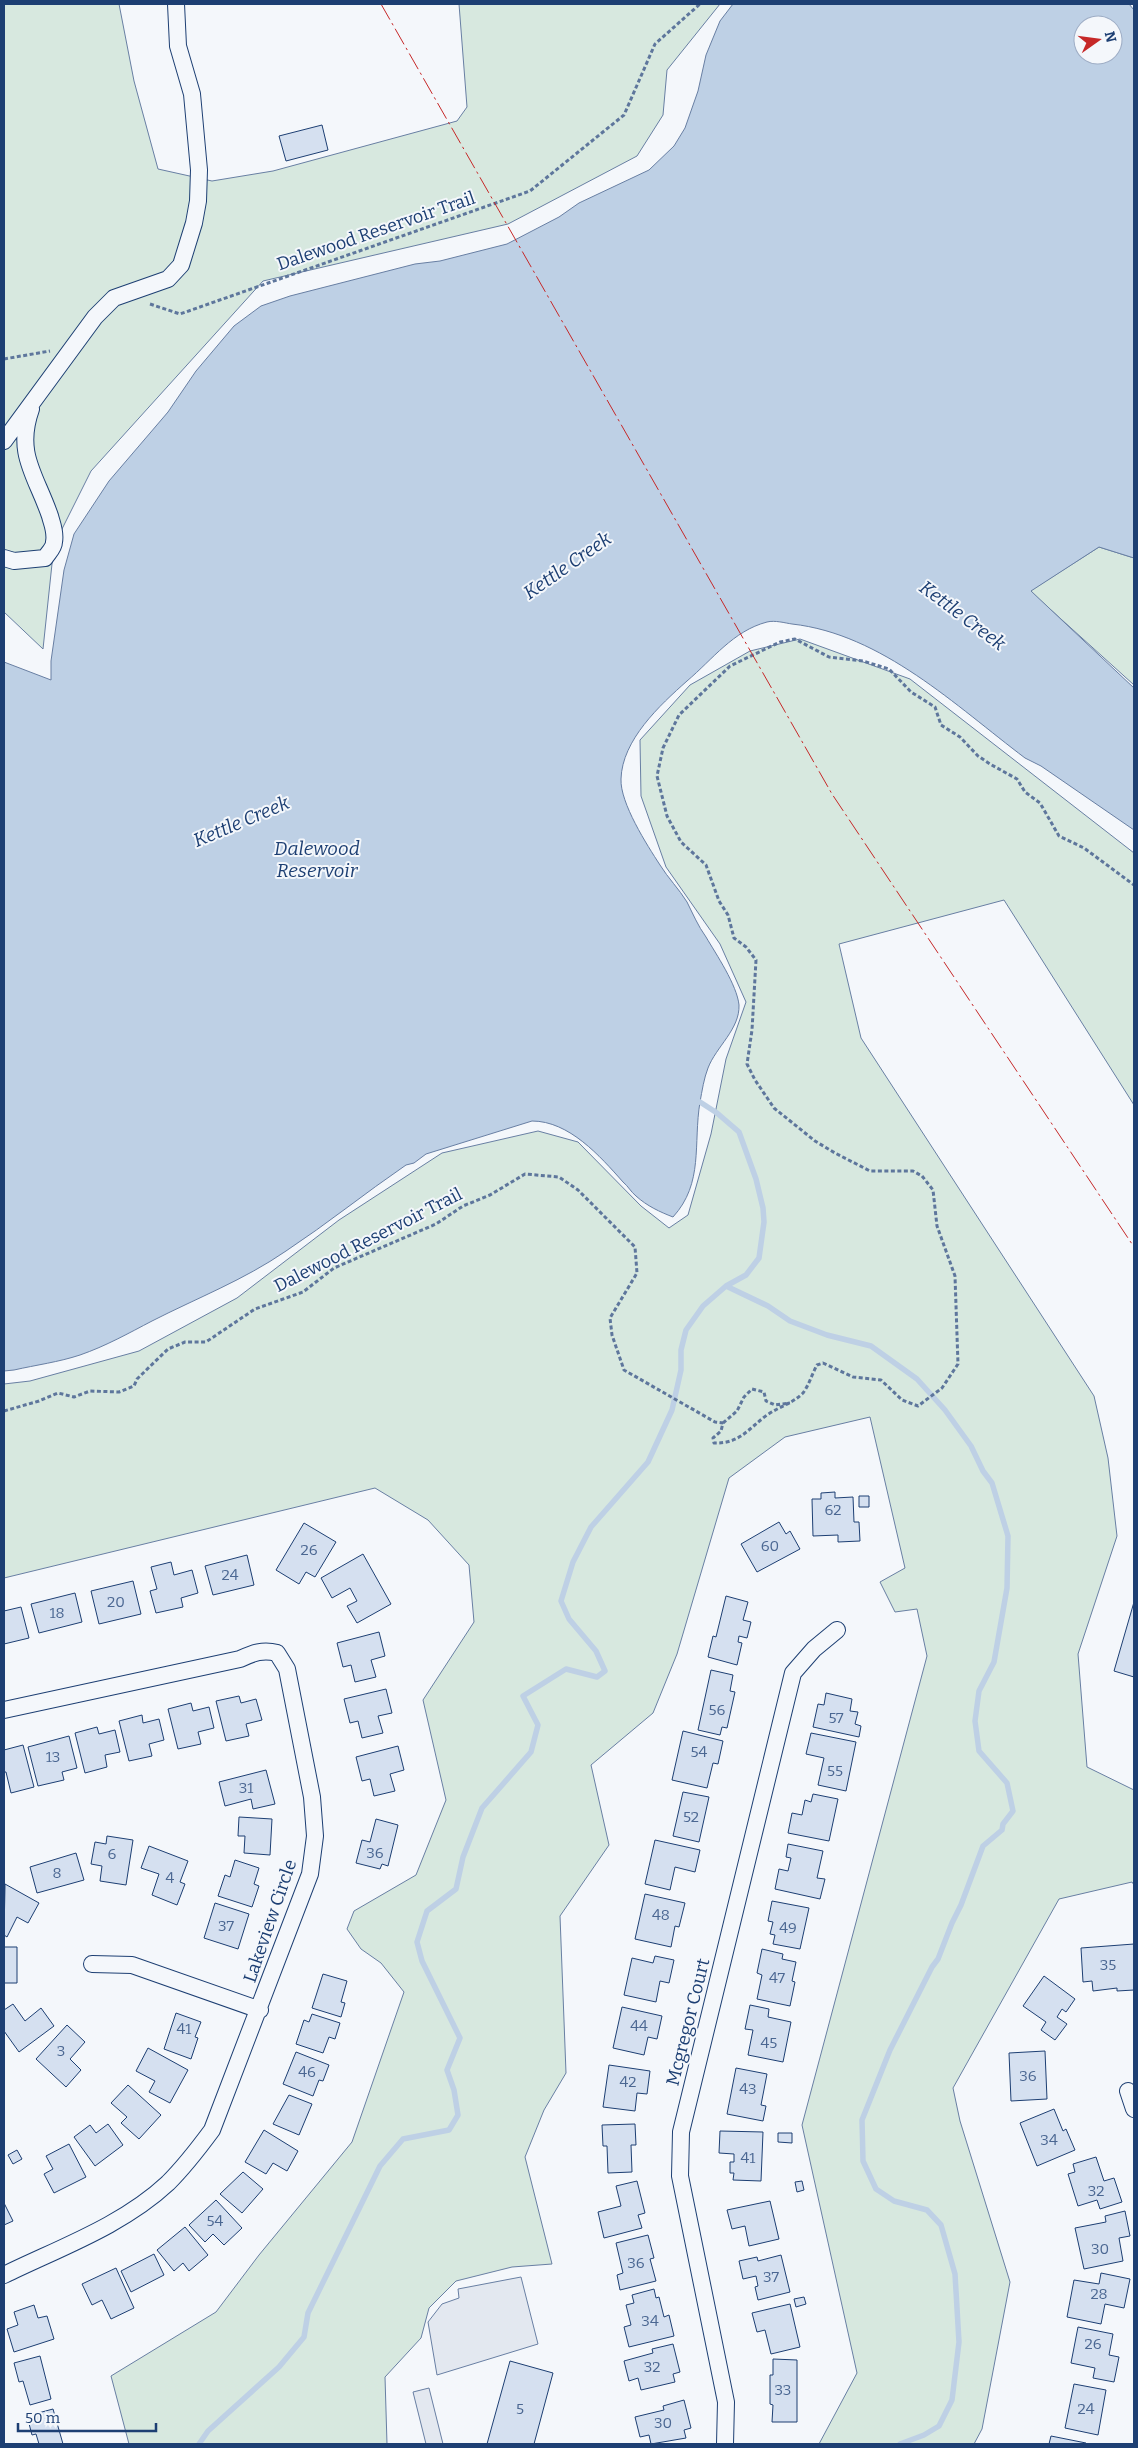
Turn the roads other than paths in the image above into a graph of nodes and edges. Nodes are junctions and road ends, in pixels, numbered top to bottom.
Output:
1 (176, 4) edge
2 (34, 402) junction
3 (4, 441) edge
4 (4, 558) edge
5 (837, 1630) dead end
6 (4, 1710) edge
7 (92, 1964) dead end
8 (260, 2010) junction
9 (1128, 2091) dead end
10 (1134, 2109) edge
11 (4, 2275) edge
12 (725, 2444) edge

1 - 2 street
2 - 3 street
2 - 4 street
5 - 12 street, Mcgregor Court
6 - 8 street, Lakeview Circle
7 - 8 street
8 - 11 street, Lakeview Circle
9 - 10 street

